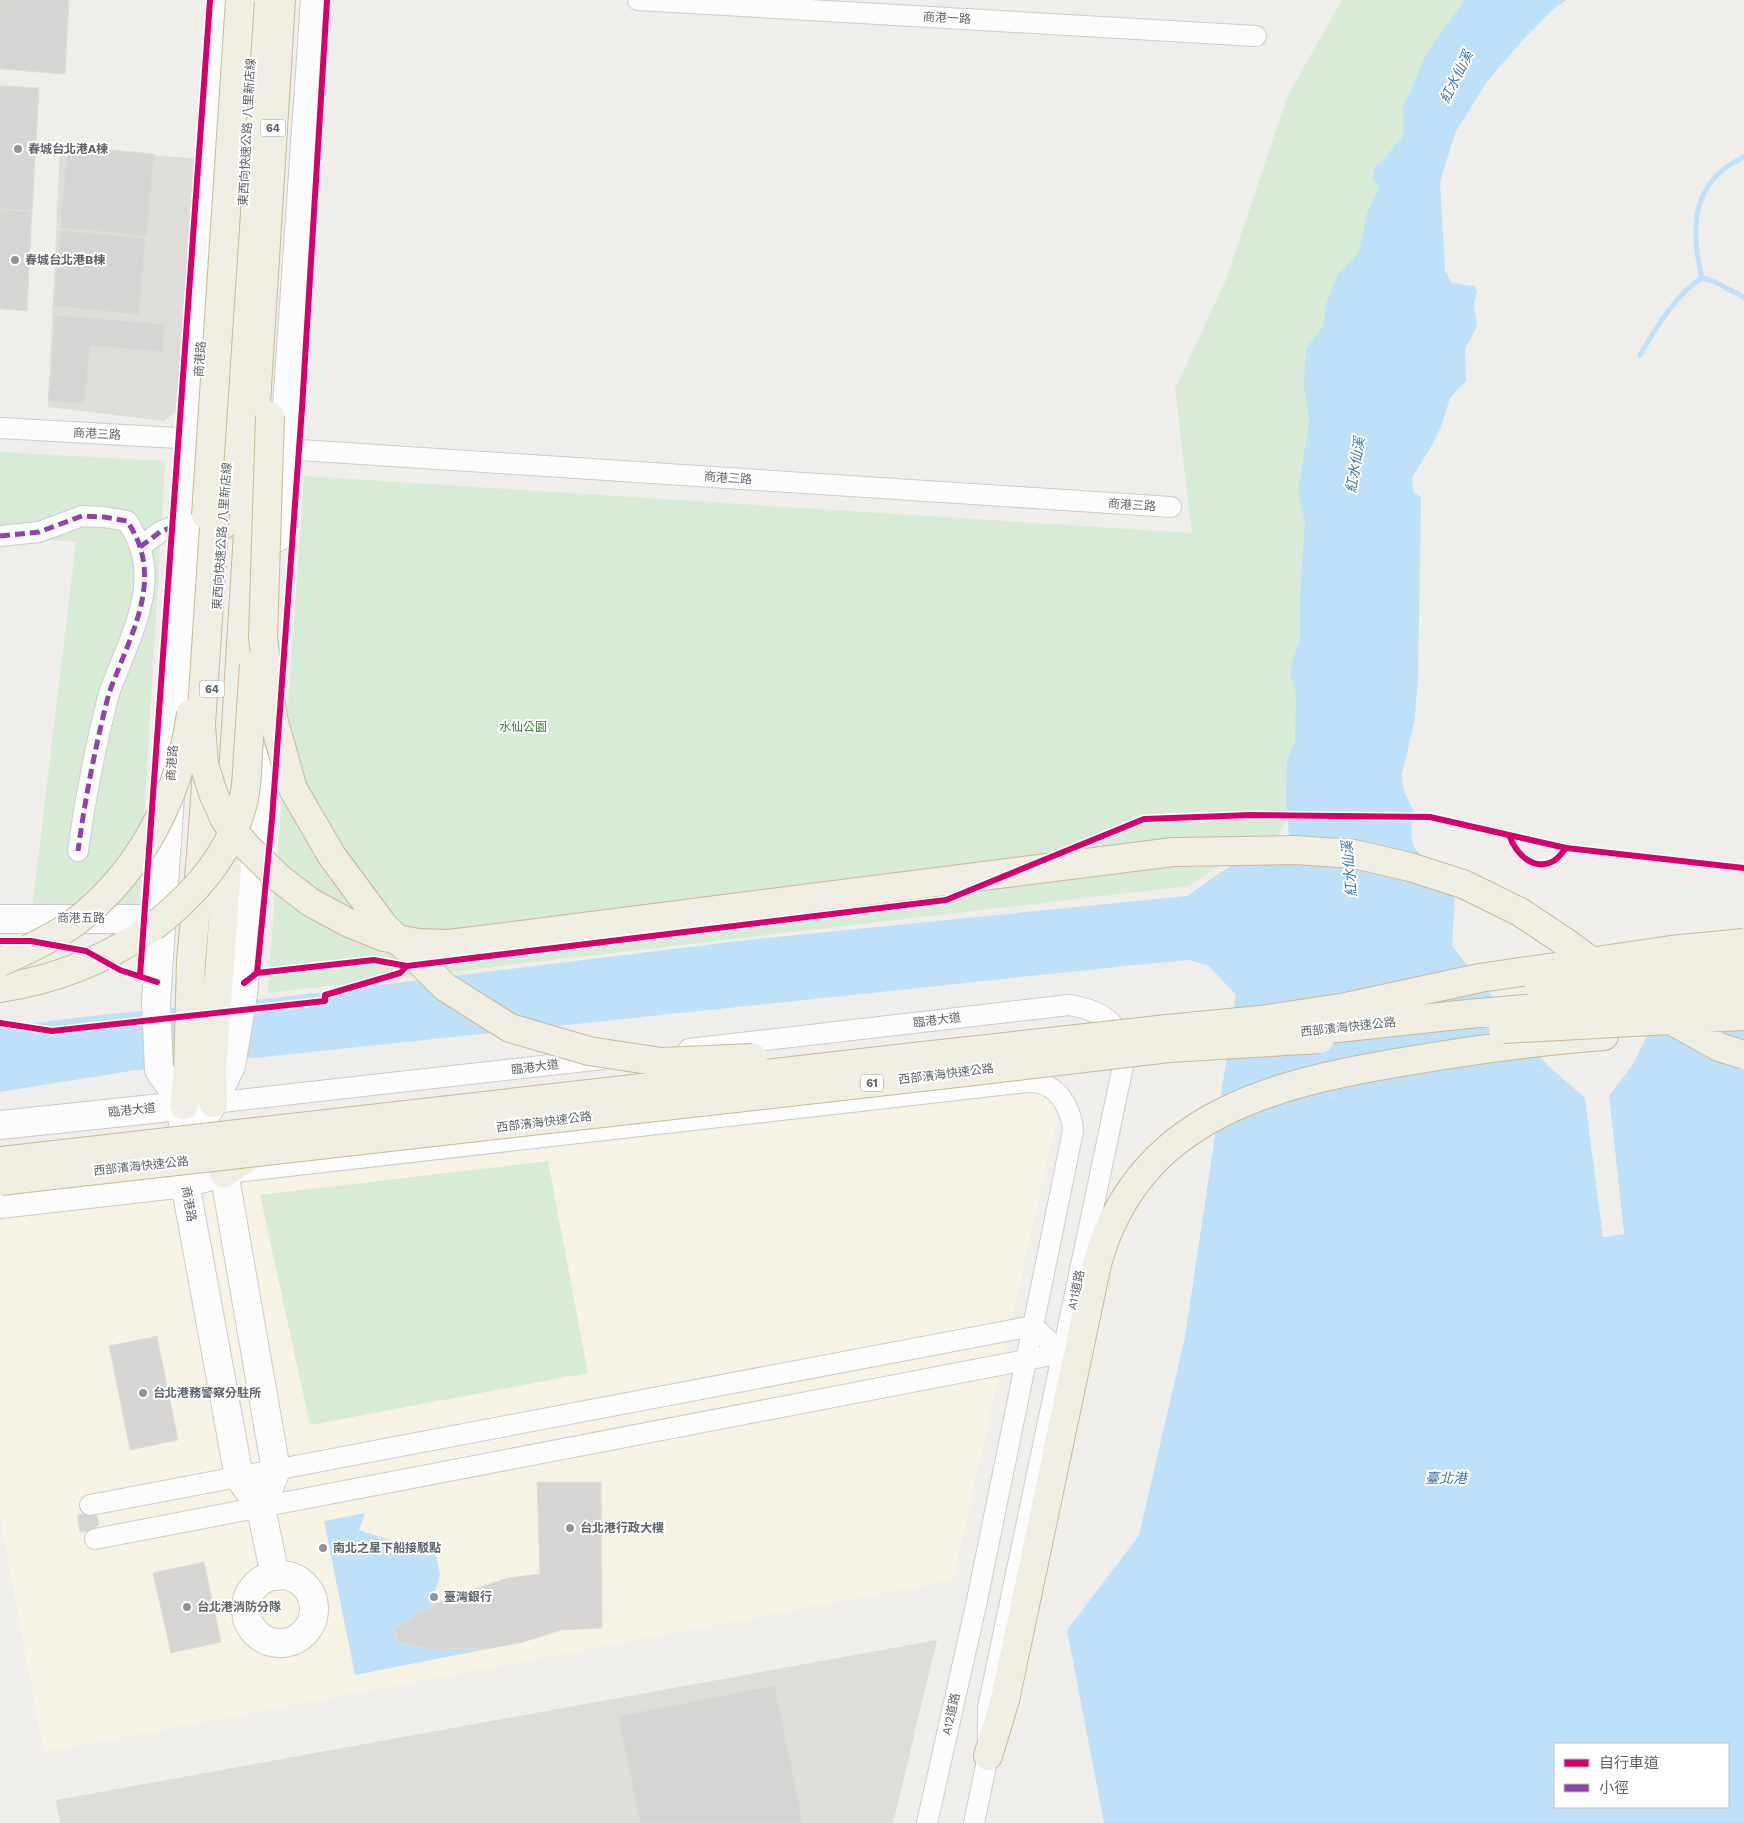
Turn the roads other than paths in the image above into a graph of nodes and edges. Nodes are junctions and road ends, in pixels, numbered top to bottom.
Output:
1 (224, 0) edge
2 (240, 0) edge
3 (255, 0) edge
4 (281, 0) edge
5 (298, 0) edge
6 (316, 0) edge
7 (638, 0) edge
8 (1256, 36) dead end
9 (245, 255) junction
10 (270, 416) junction
11 (0, 428) edge
12 (195, 439) junction
13 (285, 449) junction
14 (1171, 507) dead end
15 (172, 527) dead end
16 (0, 536) edge
17 (140, 547) junction
18 (78, 851) dead end
19 (215, 855) junction
20 (162, 918) junction
21 (0, 919) edge
22 (1744, 943) edge
23 (0, 962) edge
24 (1744, 970) edge
25 (0, 988) edge
26 (1744, 993) edge
27 (230, 996) junction
28 (1069, 1005) joint
29 (1744, 1016) edge
30 (1744, 1026) edge
31 (1016, 1039) junction
32 (1744, 1055) edge
33 (210, 1069) junction
34 (213, 1103) junction
35 (184, 1105) junction
36 (0, 1125) edge
37 (0, 1153) edge
38 (181, 1155) junction
39 (0, 1162) edge
40 (224, 1173) junction
41 (0, 1174) edge
42 (0, 1181) edge
43 (185, 1183) junction
44 (0, 1204) edge
45 (1033, 1326) junction
46 (1062, 1353) junction
47 (1026, 1360) junction
48 (276, 1470) junction
49 (239, 1477) junction
50 (90, 1505) dead end
51 (261, 1508) junction
52 (95, 1539) dead end
53 (275, 1576) dead end
54 (988, 1756) junction
55 (927, 1823) edge
56 (974, 1823) edge

1 - 12 street, 商港路
2 - 23 highway, bridge
3 - 9 highway, 東西向快速公路 八里新店線 / 64
4 - 9 highway, 東西向快速公路 八里新店線 / 64
5 - 10 highway
6 - 13 street
7 - 8 street, 商港一路
9 - 19 highway, 東西向快速公路 八里新店線 / 64
9 - 32 highway, bridge
10 - 25 highway, bridge
10 - 31 highway, bridge
11 - 12 street, 商港三路
12 - 20 street, 商港路
13 - 14 street, 商港三路
13 - 27 street
15 - 17 street
16 - 17 street
17 - 18 street
19 - 27 highway, 東西向快速公路 八里新店線
19 - 33 highway, 東西向快速公路 八里新店線
20 - 21 street, 商港五路
20 - 35 street, 商港路
22 - 39 highway, bridge
24 - 31 highway, 西部濱海快速公路 / 61, bridge
26 - 42 highway, 西部濱海快速公路 / 61, bridge
27 - 33 highway, 東西向快速公路 八里新店線
28 - 34 street, 臨港大道
28 - 46 street, A11道路
29 - 40 highway, bridge
30 - 54 highway, bridge
31 - 37 highway, 西部濱海快速公路 / 61
33 - 34 highway
33 - 35 highway
34 - 35 street, 臨港大道
34 - 38 street
34 - 40 street
35 - 36 street, 臨港大道
35 - 38 street, 商港路
38 - 41 street
38 - 43 street, 商港路
40 - 43 street
40 - 45 street
40 - 48 street
43 - 44 street
43 - 49 street, 商港路
45 - 46 street
45 - 47 street
45 - 48 street
46 - 47 street
46 - 54 street, A11道路
47 - 51 street
47 - 55 street, A12道路
48 - 49 street
48 - 51 street
49 - 50 street
49 - 51 street, 商港路
51 - 52 street
51 - 53 street, 商港路
54 - 56 street

